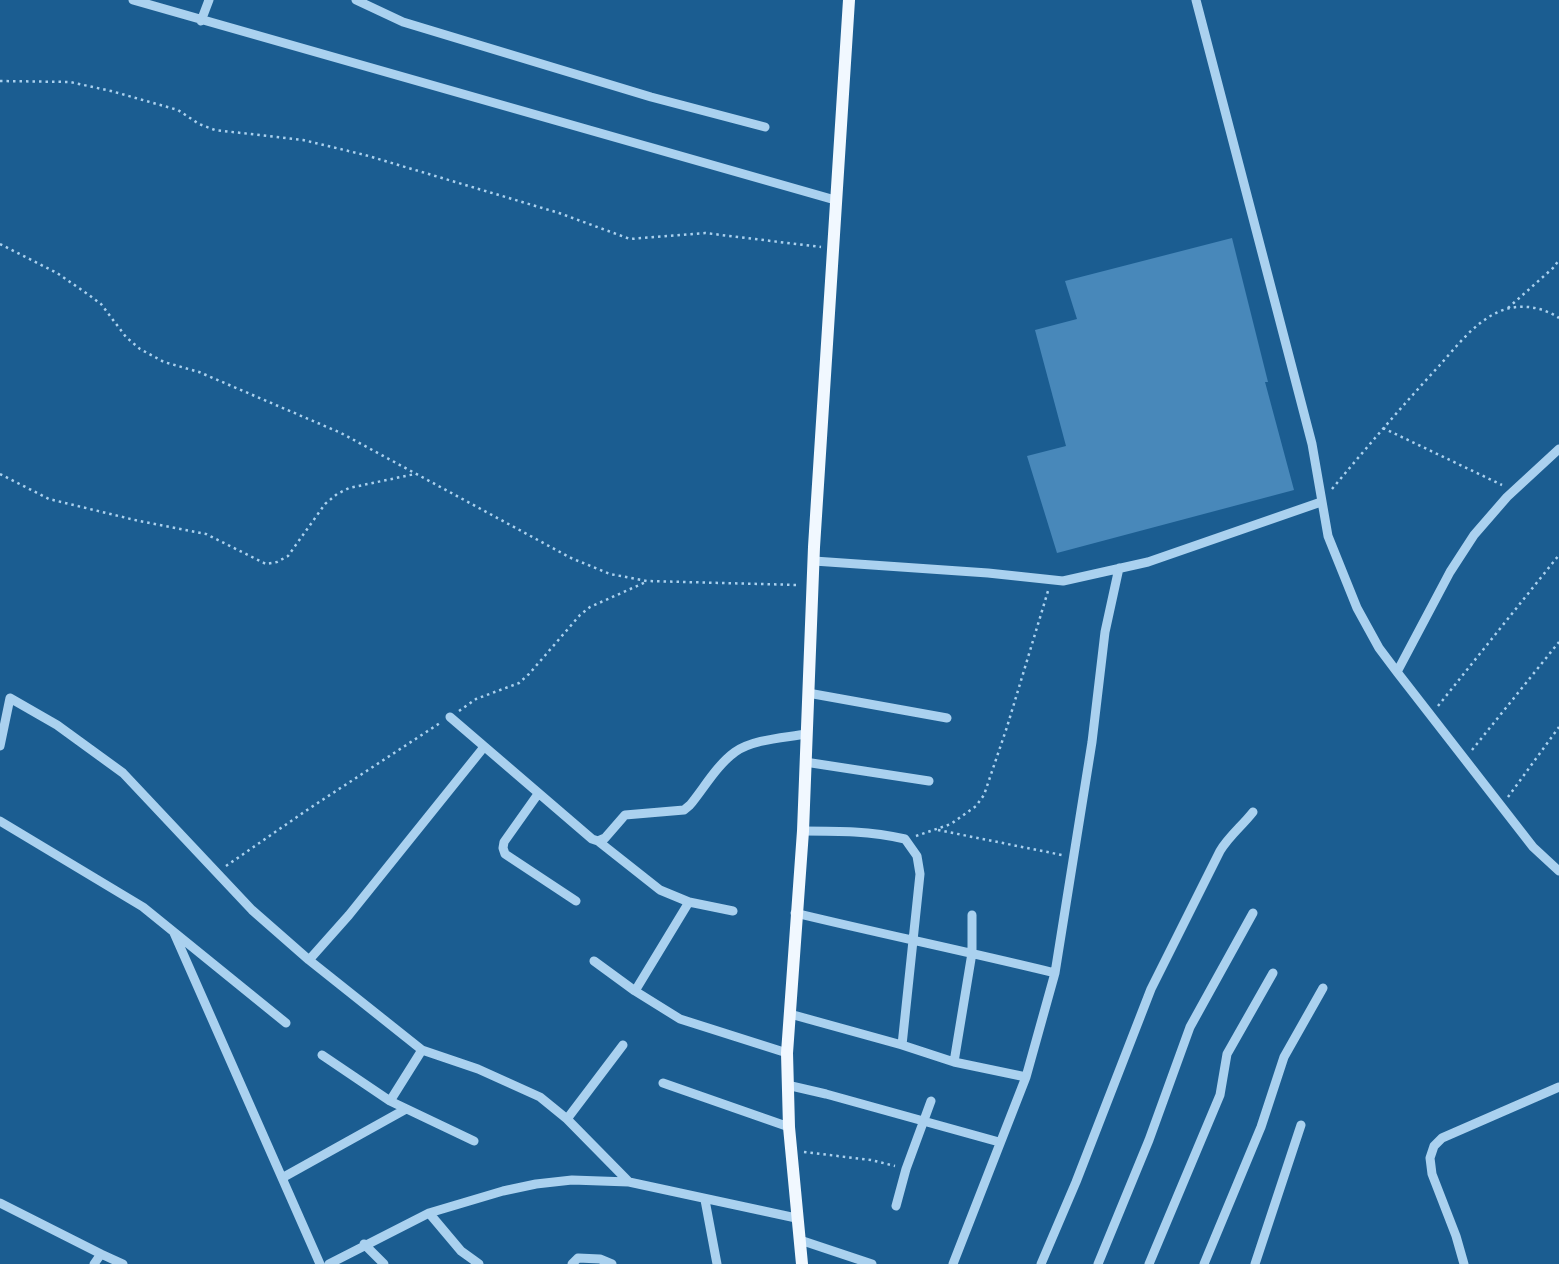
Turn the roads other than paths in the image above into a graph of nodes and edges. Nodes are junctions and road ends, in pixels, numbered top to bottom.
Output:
1 (133, 0) edge
2 (208, 0) edge
3 (356, 0) edge
4 (849, 0) edge
5 (1196, 0) edge
6 (201, 21) junction
7 (765, 127) dead end
8 (835, 200) junction
9 (1559, 449) edge
10 (1321, 502) junction
11 (814, 561) junction
12 (1119, 568) junction
13 (1396, 672) junction
14 (808, 693) junction
15 (450, 717) road end
16 (947, 718) dead end
17 (806, 734) junction
18 (0, 746) edge
19 (484, 747) junction
20 (805, 762) junction
21 (929, 781) dead end
22 (538, 794) junction
23 (1253, 812) dead end
24 (0, 821) edge
25 (802, 832) junction
26 (598, 842) junction
27 (1559, 871) edge
28 (576, 901) dead end
29 (689, 902) junction
30 (733, 910) dead end
31 (1253, 912) dead end
32 (795, 913) junction
33 (972, 915) dead end
34 (174, 933) junction
35 (913, 942) junction
36 (972, 953) junction
37 (309, 960) junction
38 (594, 961) dead end
39 (1055, 973) junction
40 (1273, 973) dead end
41 (1323, 988) dead end
42 (635, 991) junction
43 (790, 1014) junction
44 (286, 1023) dead end
45 (624, 1044) dead end
46 (902, 1045) junction
47 (422, 1050) junction
48 (787, 1053) junction
49 (322, 1055) dead end
50 (954, 1062) junction
51 (1026, 1077) junction
52 (662, 1083) dead end
53 (787, 1085) junction
54 (1559, 1087) edge
55 (390, 1101) junction
56 (931, 1101) dead end
57 (406, 1109) junction
58 (567, 1119) junction
59 (924, 1122) junction
60 (1301, 1125) dead end
61 (789, 1126) junction
62 (474, 1141) dead end
63 (999, 1142) junction
64 (282, 1178) junction
65 (629, 1182) junction
66 (705, 1200) junction
67 (0, 1203) edge
68 (896, 1206) dead end
69 (429, 1213) junction
70 (796, 1218) junction
71 (800, 1240) junction
72 (364, 1244) junction
73 (101, 1254) junction
74 (94, 1264) edge
75 (123, 1264) edge
76 (320, 1264) edge
77 (329, 1264) edge
78 (384, 1264) edge
79 (479, 1264) edge
80 (572, 1264) edge
81 (612, 1264) edge
82 (717, 1264) edge
83 (802, 1264) edge
84 (872, 1264) edge
85 (953, 1264) edge
86 (1041, 1264) edge
87 (1098, 1264) edge
88 (1150, 1264) edge
89 (1204, 1264) edge
90 (1255, 1264) edge
91 (1464, 1264) edge

1 - 6 street
2 - 6 street
3 - 7 street
4 - 8 main road
5 - 10 street
6 - 8 street
8 - 11 main road
9 - 13 street
10 - 12 street
10 - 13 street
11 - 12 street
11 - 14 main road
12 - 39 street
13 - 27 street
14 - 16 street
14 - 17 main road
15 - 19 street
17 - 20 main road
17 - 26 street
18 - 37 street
19 - 22 street
19 - 37 street
20 - 21 street
20 - 25 main road
22 - 26 street
22 - 28 street
23 - 86 street
24 - 34 street
25 - 32 main road
25 - 35 street
26 - 29 street
29 - 30 street
29 - 42 street
31 - 87 street
32 - 35 street
32 - 43 main road
33 - 36 street
34 - 44 street
34 - 64 street
35 - 36 street
35 - 46 street
36 - 39 street
36 - 50 street
37 - 47 street
38 - 42 street
39 - 51 street
40 - 88 street
41 - 89 street
42 - 48 street
43 - 46 street
43 - 48 main road
45 - 58 street
46 - 50 street
47 - 55 street
47 - 58 street
48 - 53 main road
49 - 55 street
50 - 51 street
51 - 63 street
52 - 61 street
53 - 59 street
53 - 61 main road
54 - 91 street
55 - 57 street
56 - 59 street
57 - 62 street
57 - 64 street
58 - 65 street
59 - 63 street
59 - 68 street
60 - 90 street
61 - 70 main road
63 - 85 street
64 - 76 street
65 - 66 street
65 - 69 street
66 - 70 street
66 - 82 street
67 - 73 street
69 - 72 street
69 - 79 street
70 - 71 main road
71 - 83 main road
71 - 84 street
72 - 77 street
72 - 78 street
73 - 74 street
73 - 75 street
80 - 81 street

